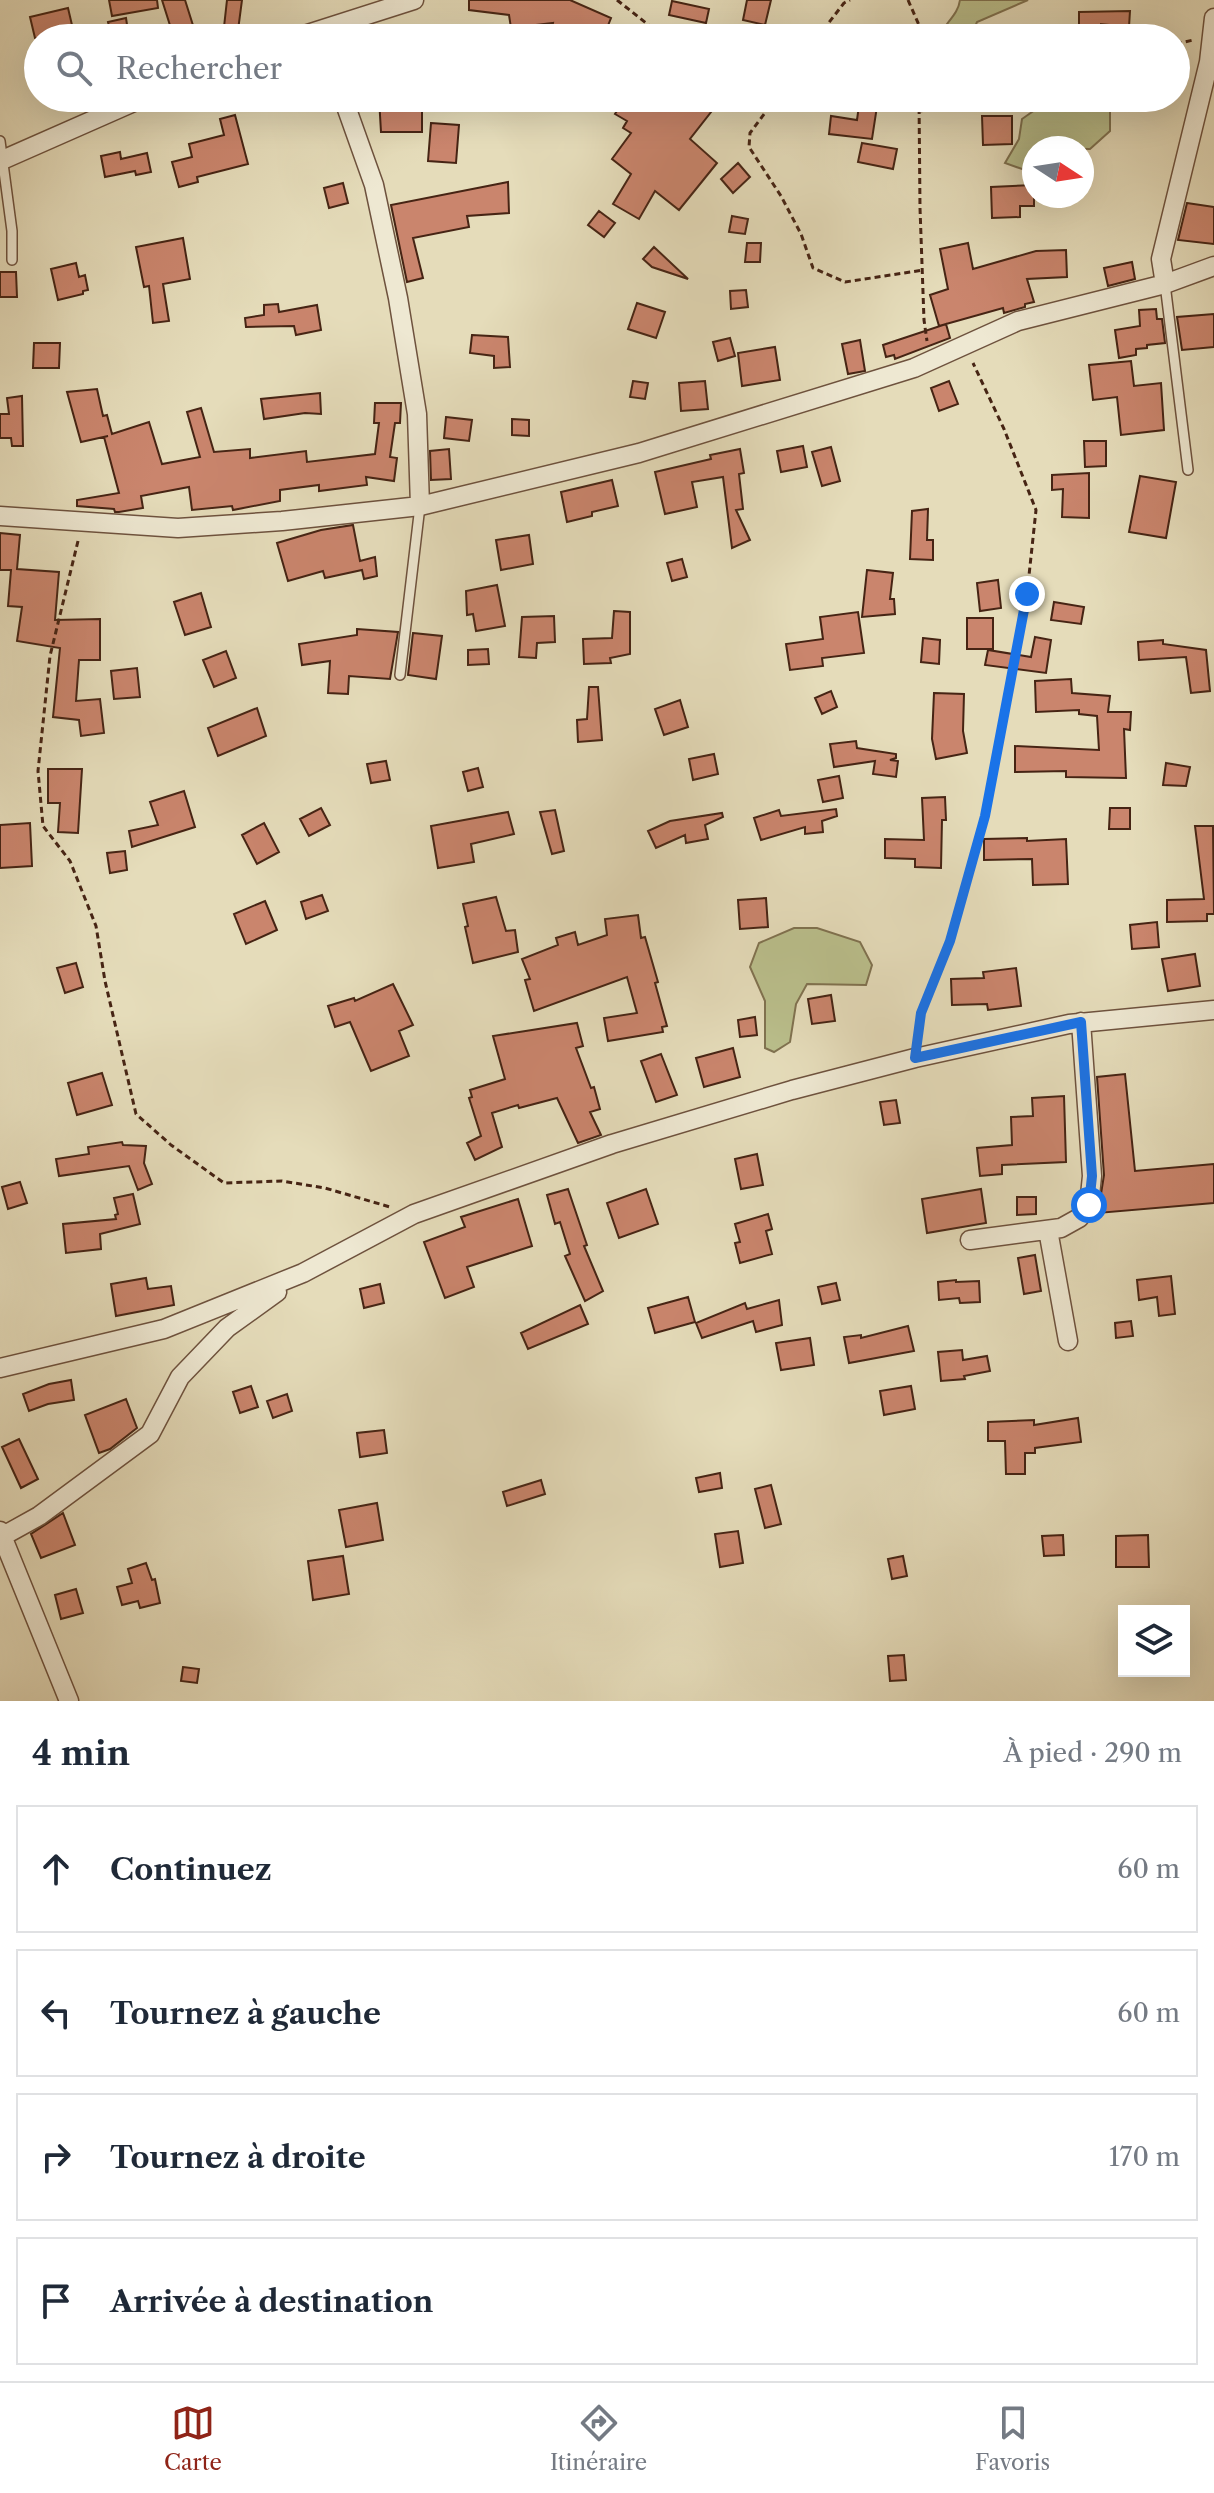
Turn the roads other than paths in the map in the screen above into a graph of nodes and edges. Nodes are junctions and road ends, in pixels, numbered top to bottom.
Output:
1 (414, 0) edge
2 (1214, 18) edge
3 (348, 24) edge
4 (108, 112) edge
5 (348, 112) edge
6 (1, 154) edge
7 (12, 260) dead end
8 (1214, 266) edge
9 (1165, 284) junction
10 (1188, 470) dead end
11 (420, 506) junction
12 (0, 516) edge
13 (400, 675) dead end
14 (1214, 1010) edge
15 (1081, 1022) junction
16 (1048, 1230) junction
17 (970, 1240) dead end
18 (303, 1273) junction
19 (1068, 1341) dead end
20 (0, 1368) edge
21 (2, 1534) edge
22 (69, 1701) edge

1 - 3 street
2 - 9 street
4 - 6 street
5 - 11 street
6 - 7 lane
8 - 9 street
9 - 10 lane
9 - 11 street
11 - 12 street
11 - 13 lane
14 - 15 street
15 - 16 street
15 - 18 street
16 - 17 street
16 - 19 street
18 - 20 street
18 - 21 street
21 - 22 street

